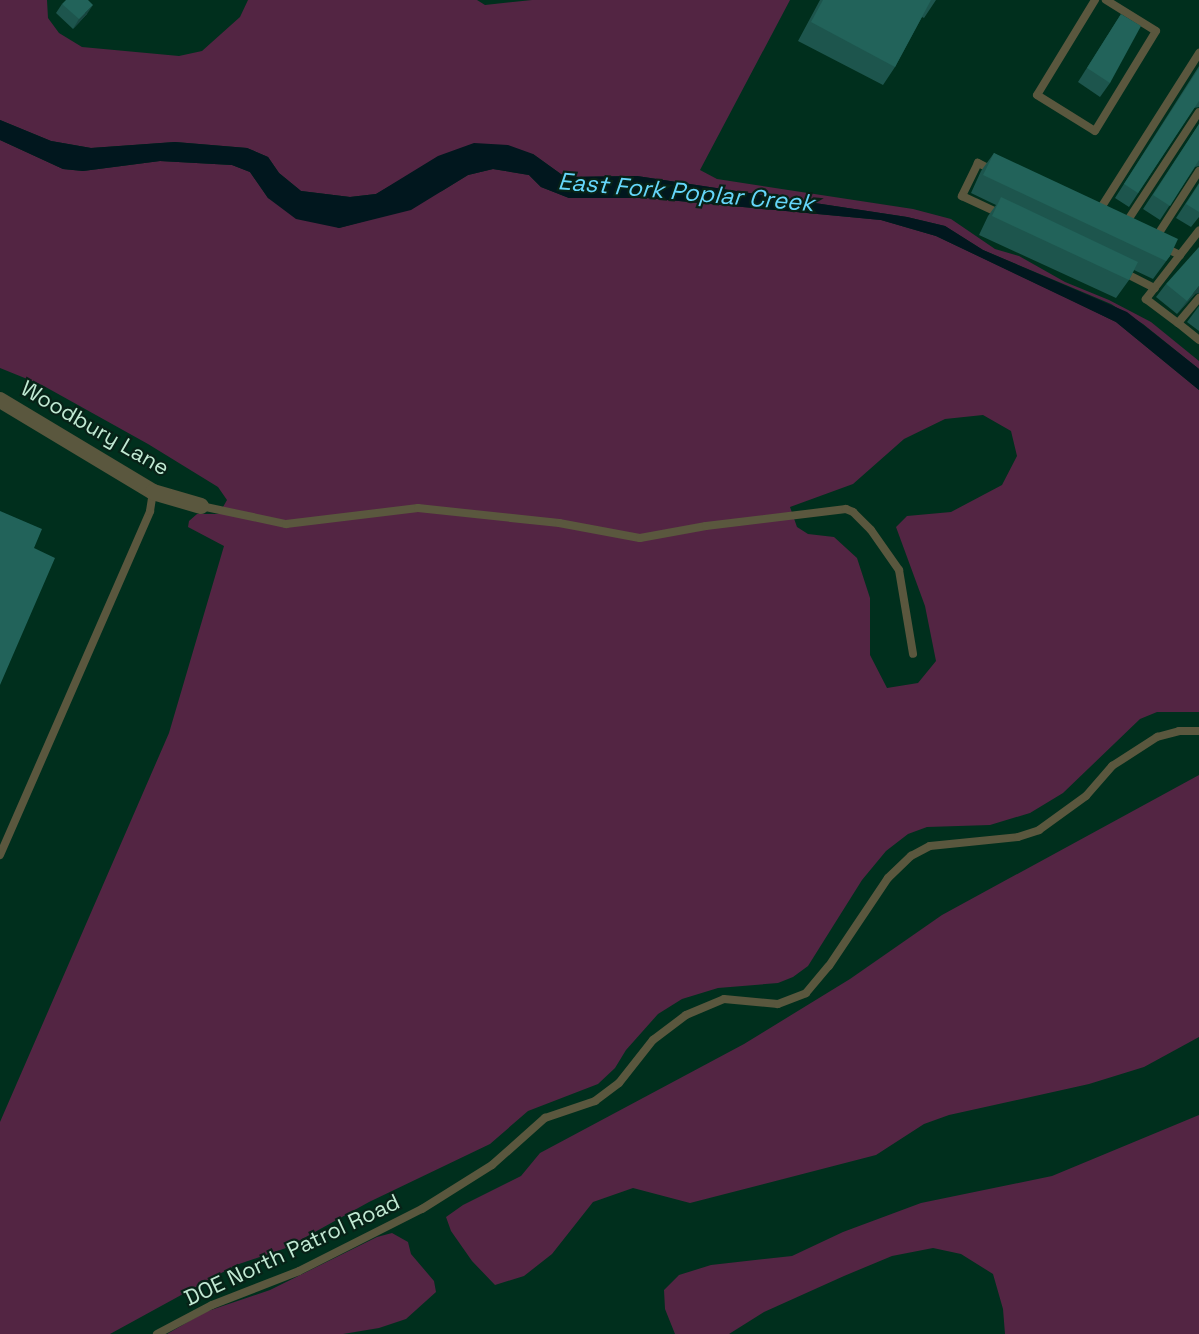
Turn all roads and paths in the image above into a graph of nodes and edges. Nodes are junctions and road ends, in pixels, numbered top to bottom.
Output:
1 (1095, 0) edge
2 (1106, 0) edge
3 (1199, 53) edge
4 (1199, 112) edge
5 (1199, 171) edge
6 (999, 173) edge
7 (1085, 212) edge
8 (1005, 216) edge
9 (1095, 217) junction
10 (1104, 221) edge
11 (1113, 225) edge
12 (1122, 229) junction
13 (1199, 231) edge
14 (1133, 233) edge
15 (1143, 238) edge
16 (1153, 242) junction
17 (1180, 255) junction
18 (1112, 267) edge
19 (1155, 288) junction
20 (1199, 298) edge
21 (1178, 323) junction
22 (1199, 340) edge
23 (0, 400) edge
24 (153, 492) junction
25 (201, 506) joint
26 (913, 654) dead end
27 (1199, 732) edge
28 (0, 855) edge
29 (157, 1334) edge

1 - 2 lane
3 - 9 lane
4 - 12 lane
5 - 16 lane
6 - 8 lane
7 - 9 lane
9 - 10 lane
11 - 12 lane
12 - 14 lane
13 - 17 lane
15 - 16 lane
16 - 17 lane
17 - 19 lane
18 - 19 lane
19 - 21 lane
20 - 21 lane
21 - 22 lane
23 - 24 street, Woodbury Lane
24 - 25 street, Woodbury Lane
24 - 28 lane
25 - 26 lane
27 - 29 lane, DOE North Patrol Road

